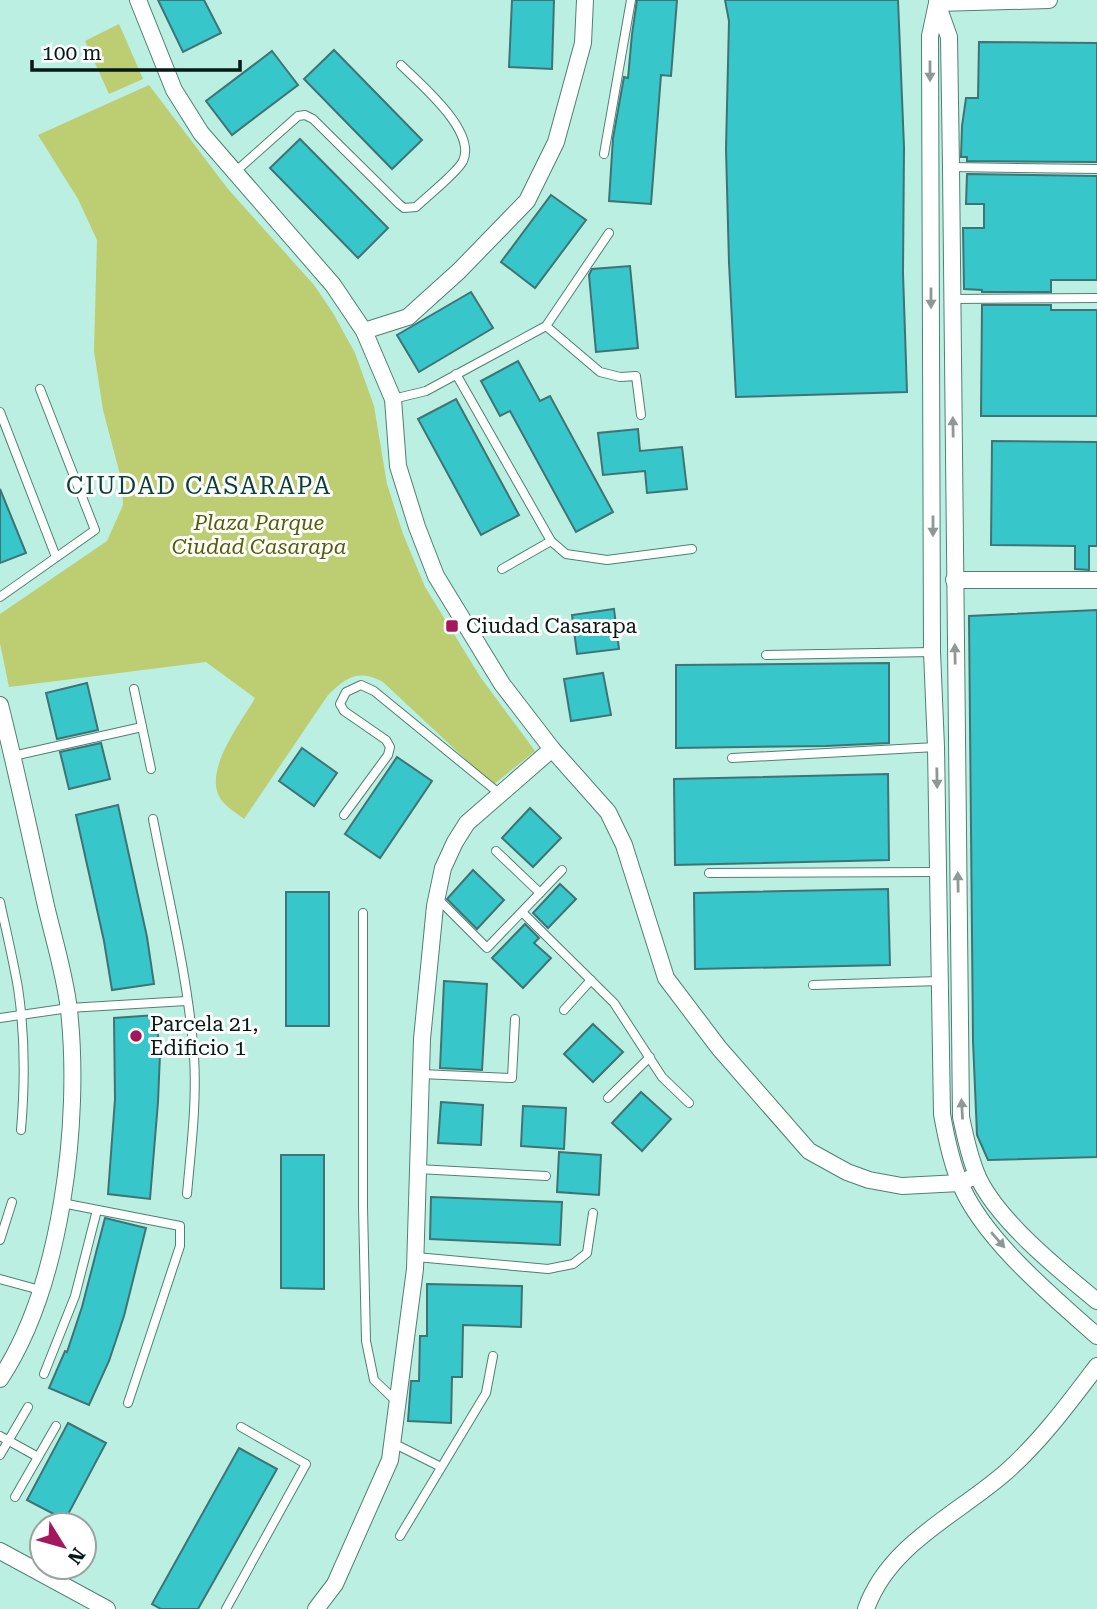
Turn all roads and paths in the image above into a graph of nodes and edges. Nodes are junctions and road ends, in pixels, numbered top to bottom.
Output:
1 (138, 0) edge
2 (585, 0) edge
3 (631, 0) edge
4 (1049, 0) edge
5 (937, 2) edge
6 (401, 65) dead end
7 (604, 154) dead end
8 (951, 167) junction
9 (1097, 169) edge
10 (235, 172) junction
11 (608, 233) dead end
12 (1097, 298) edge
13 (951, 299) junction
14 (546, 326) junction
15 (364, 331) junction
16 (456, 374) junction
17 (40, 389) dead end
18 (393, 399) junction
19 (0, 412) edge
20 (641, 415) dead end
21 (551, 541) junction
22 (692, 549) dead end
23 (56, 557) junction
24 (502, 569) dead end
25 (954, 580) junction
26 (1097, 580) edge
27 (0, 597) edge
28 (932, 652) junction
29 (766, 655) dead end
30 (134, 689) dead end
31 (0, 705) edge
32 (142, 727) junction
33 (936, 747) junction
34 (552, 749) junction
35 (13, 756) junction
36 (732, 758) dead end
37 (151, 769) dead end
38 (500, 794) junction
39 (344, 815) dead end
40 (153, 819) dead end
41 (496, 851) dead end
42 (562, 870) dead end
43 (938, 872) junction
44 (709, 873) dead end
45 (540, 893) junction
46 (437, 898) junction
47 (0, 902) edge
48 (522, 912) junction
49 (363, 913) dead end
50 (591, 980) junction
51 (939, 981) junction
52 (813, 985) dead end
53 (186, 1000) junction
54 (69, 1008) junction
55 (564, 1010) dead end
56 (20, 1015) junction
57 (0, 1018) edge
58 (515, 1019) dead end
59 (650, 1058) junction
60 (421, 1074) junction
61 (608, 1098) dead end
62 (690, 1103) dead end
63 (21, 1130) dead end
64 (418, 1169) junction
65 (977, 1175) junction
66 (546, 1176) dead end
67 (960, 1184) junction
68 (187, 1194) dead end
69 (12, 1202) dead end
70 (62, 1203) junction
71 (97, 1210) junction
72 (593, 1213) dead end
73 (0, 1240) edge
74 (416, 1256) junction
75 (0, 1279) edge
76 (40, 1290) junction
77 (1097, 1301) edge
78 (1097, 1336) edge
79 (493, 1356) dead end
80 (1097, 1366) edge
81 (44, 1374) dead end
82 (0, 1379) edge
83 (128, 1403) dead end
84 (399, 1404) junction
85 (29, 1407) dead end
86 (56, 1426) dead end
87 (241, 1427) dead end
88 (4, 1438) edge
89 (393, 1443) junction
90 (0, 1455) edge
91 (38, 1457) junction
92 (441, 1467) junction
93 (15, 1497) dead end
94 (400, 1536) dead end
95 (0, 1551) edge
96 (107, 1609) edge
97 (226, 1609) edge
98 (316, 1609) edge
99 (866, 1609) edge

1 - 10 street
2 - 15 street
3 - 7 lane
4 - 5 street
5 - 8 street
5 -> 28 street
6 - 10 lane
8 - 9 lane
8 - 13 street
10 - 15 street
11 - 14 lane
12 - 13 lane
25 -> 13 street
14 - 16 lane
14 - 20 lane
15 - 18 street
16 - 18 lane
16 - 21 lane
17 - 23 lane
18 - 34 street
19 - 23 lane
21 - 22 lane
21 - 24 lane
23 - 27 lane
25 - 26 street
65 -> 25 street
28 - 29 lane
28 - 33 street
30 - 32 lane
31 - 35 street
32 - 35 lane
32 - 37 lane
33 - 36 lane
33 -> 43 street
34 - 38 street
34 - 67 street
35 - 54 street
38 - 39 lane
38 - 46 street
40 - 53 lane
41 - 45 lane
42 - 45 lane
43 - 44 lane
43 - 51 street
45 - 48 lane
46 - 48 lane
46 - 60 street
47 - 56 lane
48 - 50 lane
49 - 84 lane
50 - 55 lane
50 - 59 lane
51 - 52 lane
51 - 67 street
53 - 54 lane
53 - 68 lane
54 - 56 lane
54 - 70 street
56 - 57 lane
56 - 63 lane
58 - 60 lane
59 - 61 lane
59 - 62 lane
60 - 64 street
64 - 66 lane
64 - 74 street
65 - 67 street
65 - 77 street
67 -> 78 street
69 - 73 lane
70 - 71 lane
70 - 76 street
71 - 81 lane
71 - 83 lane
72 - 74 lane
74 - 84 street
75 - 76 lane
76 - 82 street
79 - 92 lane
80 - 99 street
84 - 89 street
85 - 88 lane
86 - 91 lane
87 - 97 lane
88 - 90 lane
88 - 91 lane
89 - 92 lane
89 - 98 street
91 - 93 lane
92 - 94 lane
95 - 96 street

